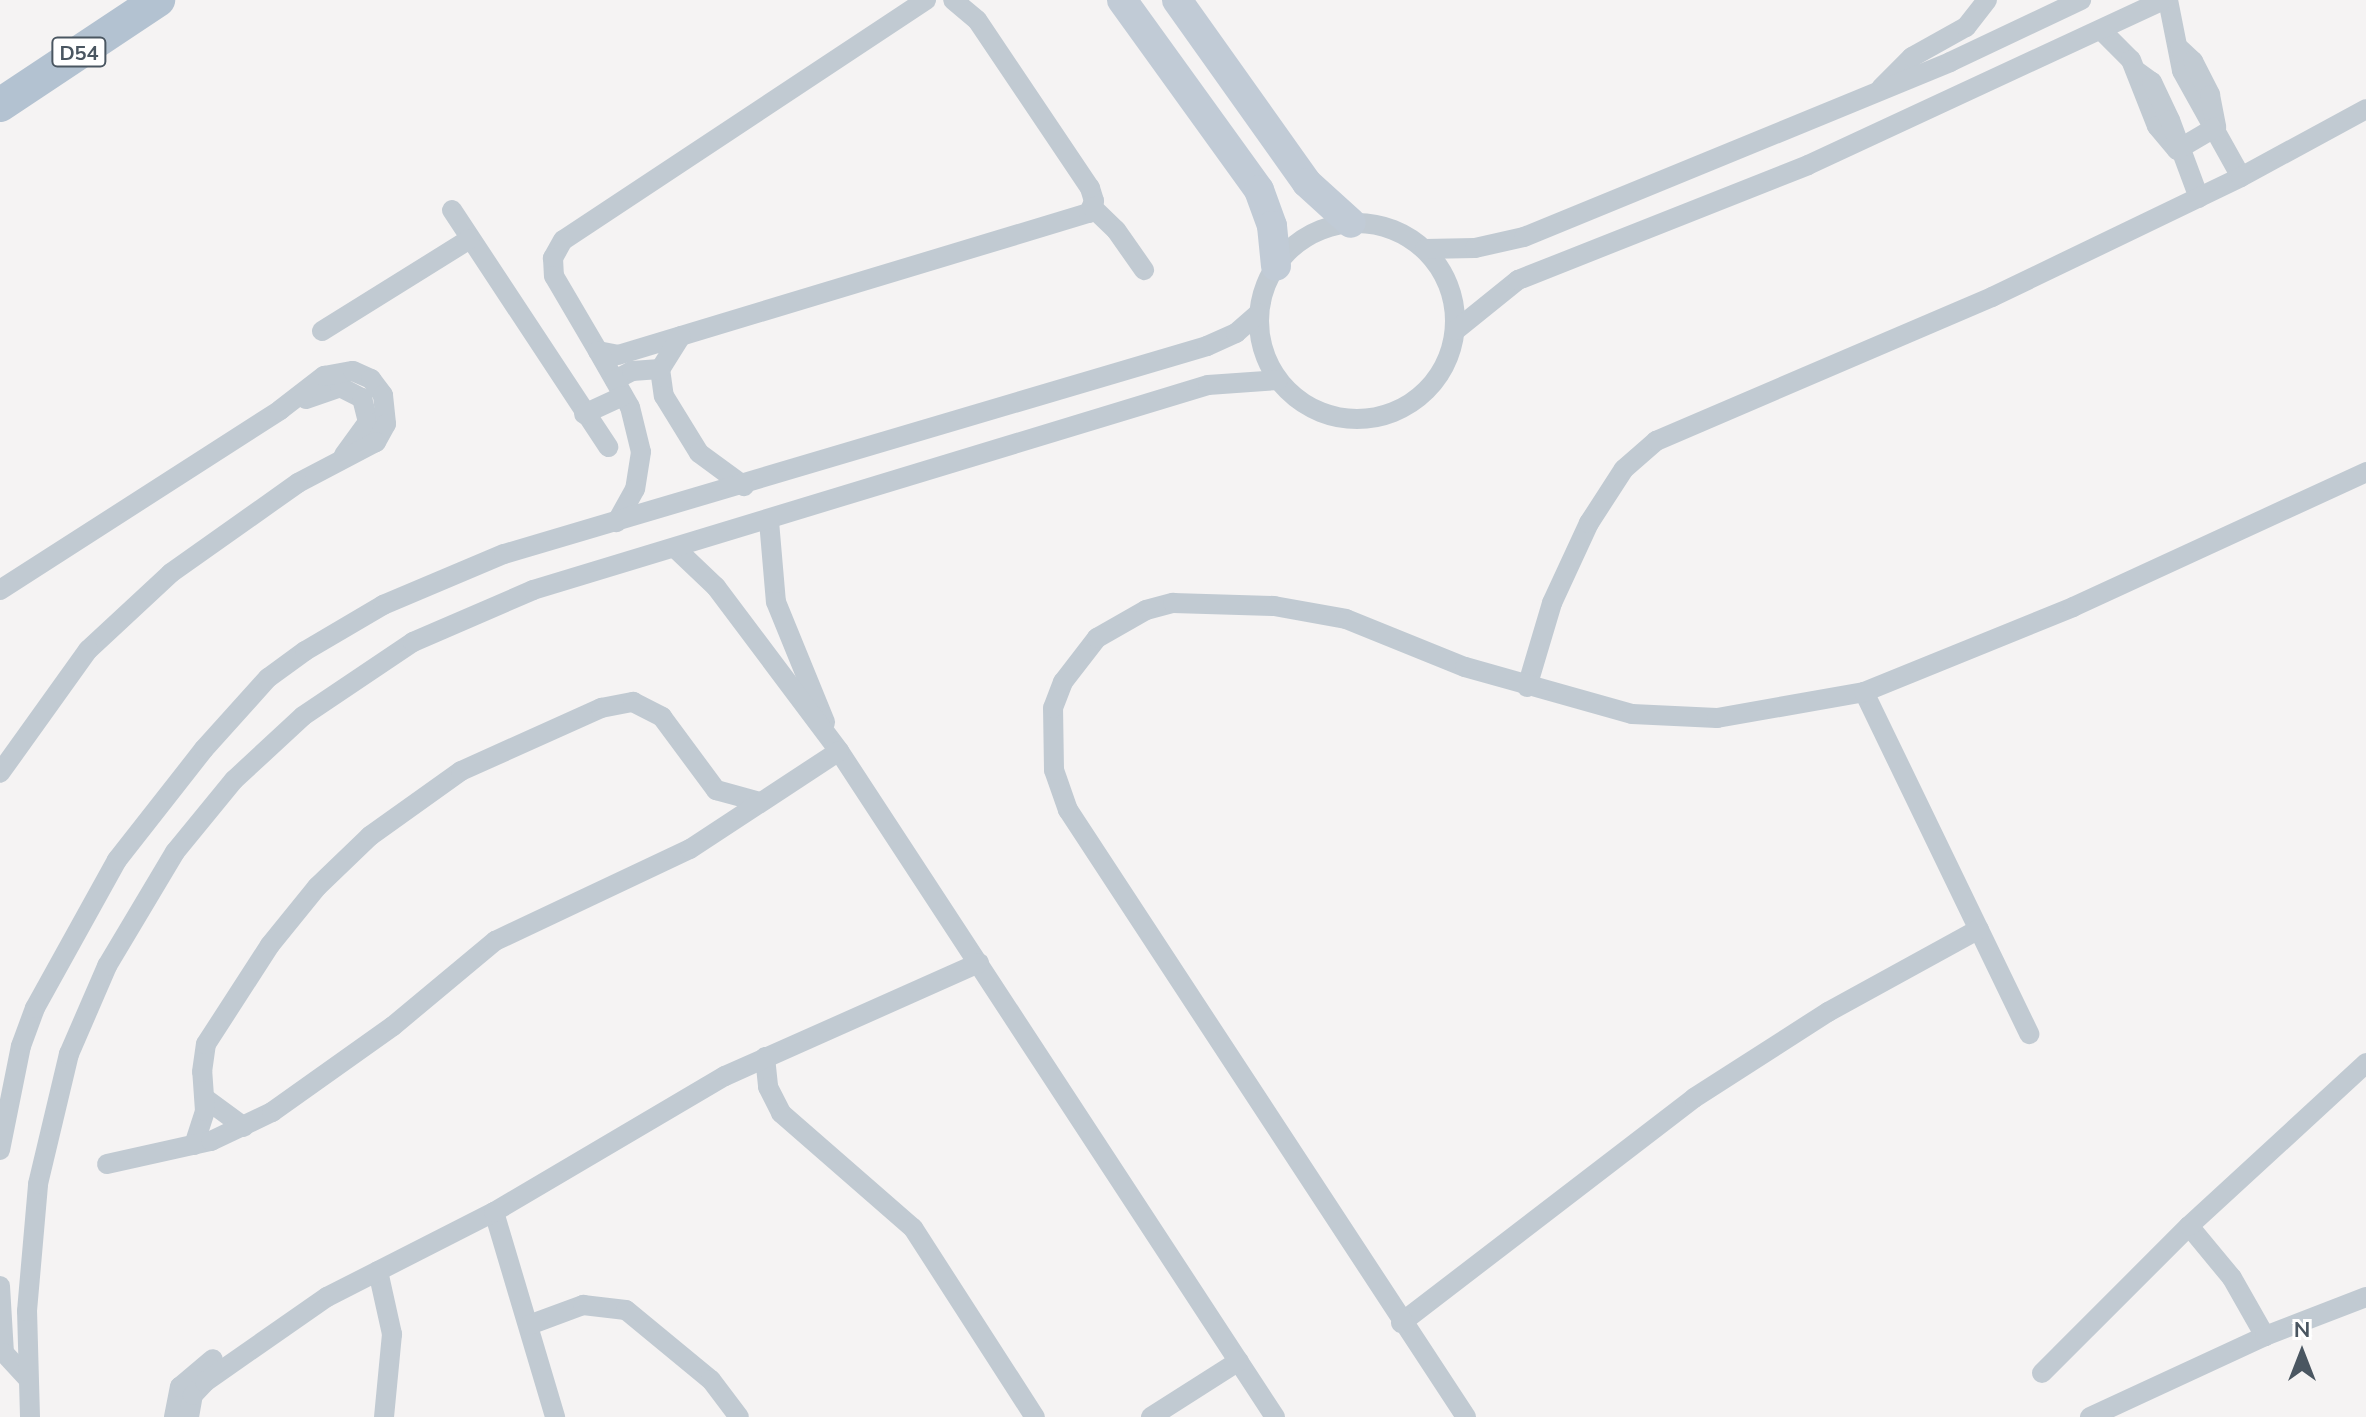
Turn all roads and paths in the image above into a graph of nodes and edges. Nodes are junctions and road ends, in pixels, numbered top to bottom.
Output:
1 (158, 0) edge
2 (926, 0) edge
3 (953, 0) edge
4 (1122, 0) edge
5 (1177, 0) edge
6 (1987, 0) edge
7 (2081, 0) edge
8 (2166, 0) edge
9 (2101, 30) junction
10 (1877, 93) junction
11 (0, 105) edge
12 (2366, 109) edge
13 (2216, 127) junction
14 (2177, 150) junction
15 (2241, 177) junction
16 (2199, 198) junction
17 (1092, 207) junction
18 (452, 210) dead end
19 (1351, 223) junction
20 (470, 239) junction
21 (1425, 249) junction
22 (1276, 266) junction
23 (1144, 270) dead end
24 (1259, 313) junction
25 (1456, 330) junction
26 (322, 331) dead end
27 (681, 336) junction
28 (598, 351) junction
29 (660, 369) junction
30 (1278, 380) junction
31 (619, 388) junction
32 (584, 414) junction
33 (608, 447) dead end
34 (2366, 472) edge
35 (744, 486) junction
36 (769, 521) junction
37 (617, 522) junction
38 (675, 548) junction
39 (0, 590) edge
40 (1527, 687) junction
41 (1864, 692) junction
42 (839, 751) junction
43 (0, 773) edge
44 (760, 802) junction
45 (1979, 929) junction
46 (979, 963) junction
47 (2029, 1034) dead end
48 (765, 1057) junction
49 (2366, 1063) edge
50 (206, 1099) junction
51 (244, 1127) junction
52 (194, 1145) junction
53 (0, 1150) edge
54 (107, 1164) dead end
55 (494, 1212) junction
56 (2189, 1226) junction
57 (378, 1271) junction
58 (0, 1286) edge
59 (2366, 1297) edge
60 (1401, 1323) junction
61 (529, 1325) junction
62 (278, 1327) junction
63 (2265, 1336) junction
64 (1239, 1361) junction
65 (2042, 1373) dead end
66 (27, 1378) junction
67 (30, 1417) edge
68 (174, 1417) edge
69 (189, 1417) edge
70 (384, 1417) edge
71 (555, 1417) edge
72 (739, 1417) edge
73 (1035, 1417) edge
74 (1151, 1417) edge
75 (1275, 1417) edge
76 (1466, 1417) edge
77 (2090, 1417) edge

1 - 11 main road, D54
2 - 28 street
3 - 17 street
4 - 22 street
5 - 19 street
6 - 10 street
7 - 10 street
8 - 9 street
8 - 13 street
9 - 14 street
9 - 25 street
10 - 21 street
12 - 15 street
13 - 14 street
13 - 15 street
14 - 16 street
15 - 16 street
16 - 40 street
17 - 23 street
17 - 27 street
18 - 20 street
19 - 21 street
19 - 22 street
20 - 26 street
20 - 32 street
21 - 25 street
22 - 24 street
24 - 30 street
24 - 35 street
25 - 30 street
27 - 28 street
27 - 29 street
28 - 31 street
29 - 31 street
29 - 35 street
30 - 36 street
31 - 32 street
31 - 37 street
32 - 33 street
34 - 41 street
35 - 37 street
36 - 38 street
36 - 42 street
37 - 53 street
38 - 42 street
38 - 66 street
39 - 43 street
40 - 41 street
40 - 60 street
41 - 45 street
42 - 44 street
42 - 46 street
44 - 50 street
44 - 51 street
45 - 47 street
45 - 60 street
46 - 48 street
46 - 64 street
48 - 55 street
48 - 73 street
49 - 56 street
50 - 51 street
50 - 52 street
51 - 52 street
52 - 54 street
55 - 57 street
55 - 61 street
56 - 63 street
56 - 65 street
57 - 62 street
57 - 70 street
58 - 66 street
59 - 63 street
60 - 76 street
61 - 71 street
61 - 72 street
62 - 68 street
62 - 69 street
63 - 77 street
64 - 74 street
64 - 75 street
66 - 67 street

